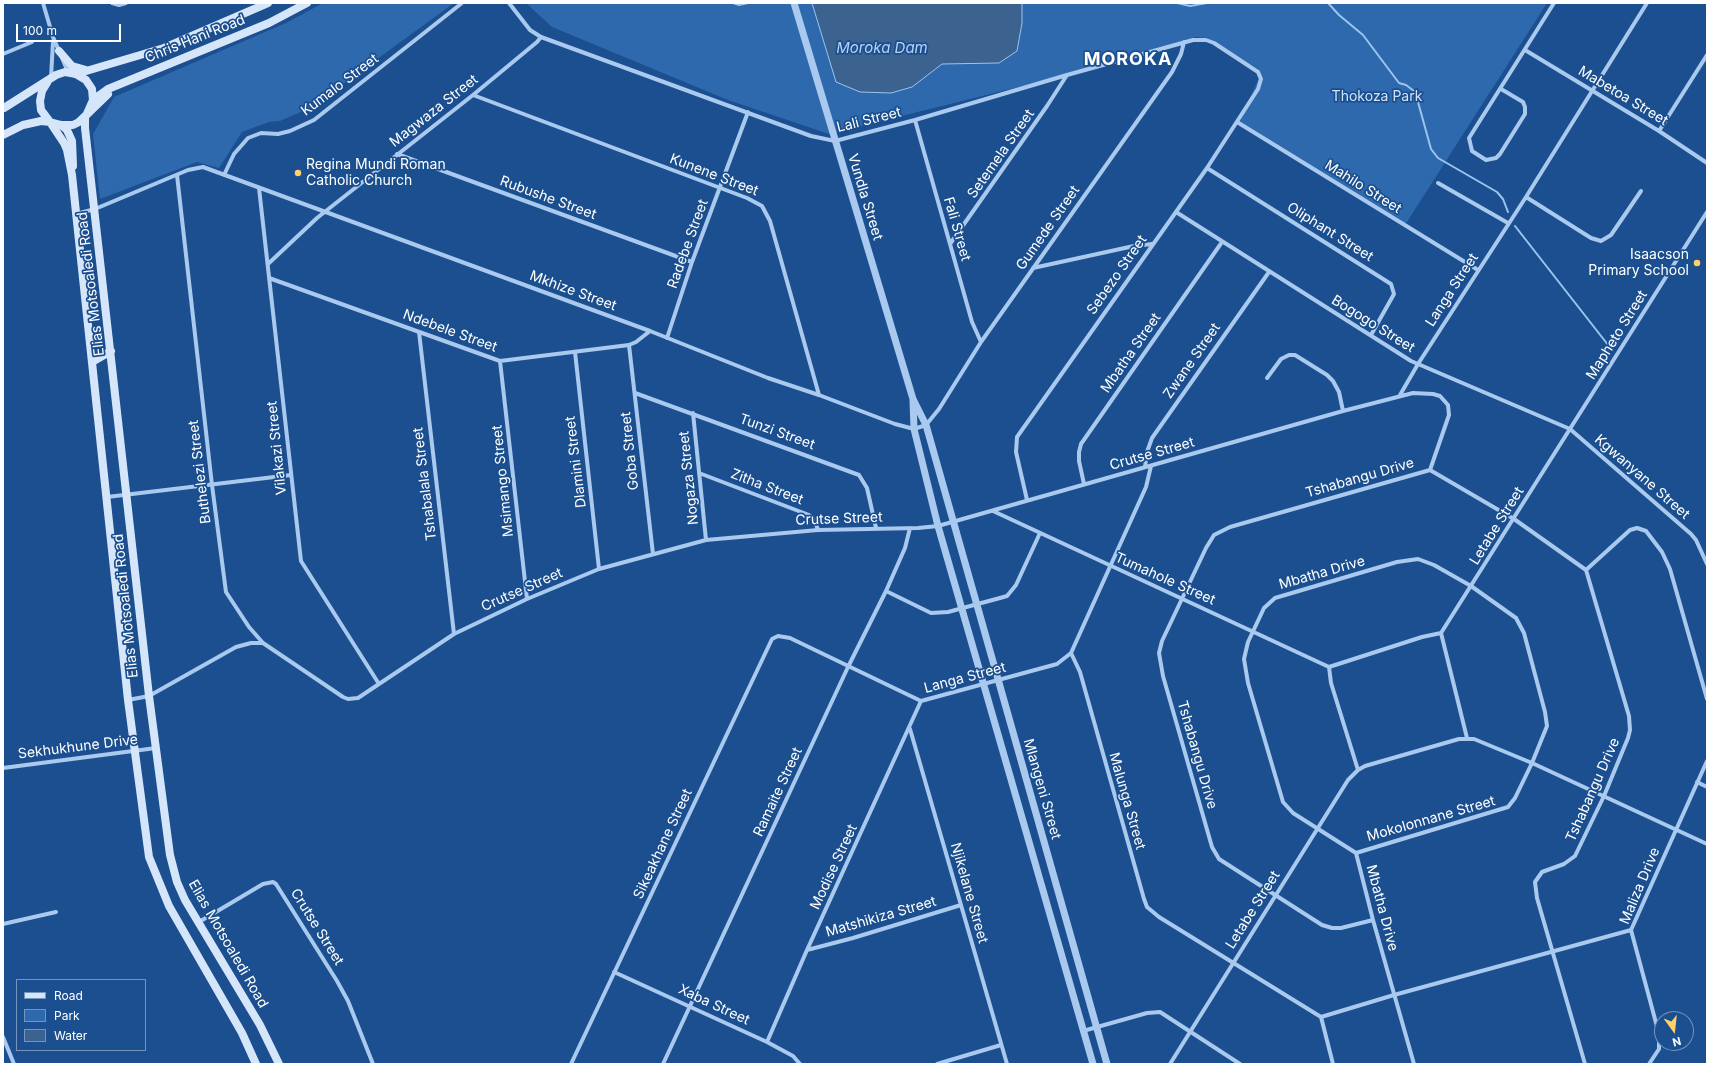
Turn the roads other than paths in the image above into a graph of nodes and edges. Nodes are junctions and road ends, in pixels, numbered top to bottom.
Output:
1 (43, 3) edge
2 (112, 3) edge
3 (126, 3) edge
4 (268, 3) edge
5 (307, 3) edge
6 (462, 3) edge
7 (509, 3) edge
8 (794, 3) edge
9 (1554, 3) edge
10 (1647, 3) edge
11 (53, 37) junction
12 (541, 37) junction
13 (32, 42) dead end
14 (1184, 42) junction
15 (1525, 50) junction
16 (59, 51) junction
17 (3, 54) edge
18 (1707, 55) edge
19 (87, 70) junction
20 (1256, 70) joint
21 (72, 73) junction
22 (1067, 75) junction
23 (50, 80) junction
24 (122, 83) junction
25 (1501, 88) junction
26 (1592, 90) junction
27 (42, 91) junction
28 (473, 95) junction
29 (93, 100) junction
30 (4, 109) edge
31 (748, 112) junction
32 (85, 118) junction
33 (915, 120) junction
34 (50, 122) junction
35 (1237, 122) junction
36 (61, 125) junction
37 (1659, 131) junction
38 (3, 135) edge
39 (835, 141) junction
40 (397, 154) junction
41 (1707, 163) edge
42 (1207, 168) junction
43 (72, 174) junction
44 (177, 175) junction
45 (224, 175) junction
46 (1438, 183) dead end
47 (259, 188) junction
48 (719, 188) junction
49 (1641, 191) dead end
50 (1526, 197) junction
51 (95, 209) junction
52 (325, 212) junction
53 (1176, 212) junction
54 (1707, 212) edge
55 (76, 215) junction
56 (1508, 223) junction
57 (1222, 242) junction
58 (950, 244) junction
59 (1152, 244) junction
60 (692, 262) junction
61 (268, 264) junction
62 (1033, 268) junction
63 (1478, 270) junction
64 (1269, 272) junction
65 (270, 278) junction
66 (650, 331) junction
67 (419, 332) junction
68 (1371, 335) junction
69 (667, 338) junction
70 (981, 342) junction
71 (629, 345) junction
72 (111, 351) junction
73 (575, 352) junction
74 (500, 361) junction
75 (92, 362) junction
76 (1418, 364) junction
77 (1267, 378) dead end
78 (635, 393) junction
79 (819, 395) junction
80 (1400, 395) junction
81 (913, 399) junction
82 (1343, 411) junction
83 (693, 413) junction
84 (926, 425) junction
85 (914, 429) junction
86 (1570, 429) junction
87 (1151, 466) junction
88 (1145, 467) junction
89 (1430, 470) junction
90 (699, 473) junction
91 (291, 475) junction
92 (1084, 484) junction
93 (212, 485) junction
94 (128, 494) junction
95 (107, 497) junction
96 (1027, 500) junction
97 (992, 511) junction
98 (1514, 519) junction
99 (952, 522) junction
100 (938, 526) junction
101 (876, 528) junction
102 (910, 528) junction
103 (818, 530) junction
104 (1040, 533) junction
105 (706, 540) junction
106 (653, 554) junction
107 (1707, 564) edge
108 (1111, 567) junction
109 (600, 569) junction
110 (1586, 570) junction
111 (1471, 586) junction
112 (886, 591) junction
113 (527, 599) junction
114 (1182, 599) junction
115 (978, 604) junction
116 (963, 609) junction
117 (1254, 631) junction
118 (1441, 633) junction
119 (454, 634) junction
120 (778, 636) joint
121 (262, 643) junction
122 (1071, 653) junction
123 (848, 666) junction
124 (1329, 666) junction
125 (997, 680) junction
126 (379, 684) junction
127 (983, 684) junction
128 (149, 696) junction
129 (358, 698) joint
130 (128, 700) junction
131 (1707, 700) edge
132 (922, 701) junction
133 (910, 729) junction
134 (1467, 738) junction
135 (156, 748) junction
136 (134, 751) junction
137 (1707, 761) edge
138 (1532, 763) junction
139 (3, 768) edge
140 (1358, 770) junction
141 (1697, 782) junction
142 (1707, 787) edge
143 (1604, 796) junction
144 (1511, 805) joint
145 (1317, 829) junction
146 (1676, 831) junction
147 (1707, 844) edge
148 (1356, 853) junction
149 (1275, 896) junction
150 (961, 905) junction
151 (56, 912) dead end
152 (1373, 920) junction
153 (199, 922) junction
154 (3, 924) edge
155 (1631, 930) junction
156 (807, 950) junction
157 (1553, 952) junction
158 (1232, 963) junction
159 (614, 972) junction
160 (1394, 995) junction
161 (691, 1007) junction
162 (1321, 1017) junction
163 (1096, 1027) junction
164 (1083, 1031) junction
165 (1190, 1031) junction
166 (3, 1037) edge
167 (767, 1042) junction
168 (1001, 1045) junction
169 (14, 1064) edge
170 (256, 1064) edge
171 (279, 1064) edge
172 (373, 1064) edge
173 (571, 1064) edge
174 (663, 1064) edge
175 (800, 1064) edge
176 (938, 1064) edge
177 (1007, 1064) edge
178 (1093, 1064) edge
179 (1107, 1064) edge
180 (1170, 1064) edge
181 (1240, 1064) edge
182 (1334, 1064) edge
183 (1414, 1064) edge
184 (1586, 1064) edge
185 (1649, 1064) edge

1 - 11 street
2 - 3 street
4 - 19 main road, Chris Hani Road
5 - 24 main road, Chris Hani Road
6 - 45 street, Kumalo Street
7 - 12 street, Lali Street
8 - 39 street, Vundla Street
9 - 15 street
10 - 26 street, Langa Street
11 - 16 street
11 - 23 street
12 - 28 street, Magwaza Street
12 - 31 street, Lali Street
13 - 17 street
14 - 20 street, Lali Street
14 - 22 street, Lali Street
14 - 62 street, Gumede Street
15 - 25 street
15 - 26 street, Mabetoa Street
16 - 19 main road
16 - 21 street
18 - 37 street
19 - 21 main road, Chris Hani Road
20 - 35 street, Sebezo Street
21 - 23 main road
21 - 29 main road
22 - 33 street, Lali Street
22 - 58 street, Setemela Street
23 - 27 main road
23 - 30 main road
24 - 29 main road, Chris Hani Road
24 - 32 main road
25 - 25 street
26 - 37 street, Mabetoa Street
26 - 50 street, Langa Street
27 - 30 main road
27 - 34 main road
28 - 40 street, Magwaza Street
28 - 48 street, Kunene Street
29 - 32 main road
31 - 39 street, Lali Street
31 - 48 street, Radebe Street
32 - 36 main road
32 - 51 main road, Elias Motsoaledi Road
33 - 39 street, Lali Street
33 - 58 street, Fali Street
34 - 36 main road
34 - 38 main road
34 - 43 main road, Elias Motsoaledi Road
35 - 42 street, Sebezo Street
35 - 63 street, Mahilo Street
36 - 43 main road, Elias Motsoaledi Road
37 - 41 street, Mabetoa Street
39 - 81 street, Vundla Street
40 - 52 street, Magwaza Street
40 - 60 street, Rubushe Street
42 - 53 street, Sebezo Street
42 - 68 street, Oliphant Street
43 - 55 main road, Elias Motsoaledi Road
44 - 45 street
44 - 51 street
44 - 93 street, Buthelezi Street
45 - 47 street, Mkhize Street
46 - 56 street
47 - 52 street, Mkhize Street
47 - 61 street, Vilakazi Street
48 - 60 street, Radebe Street
48 - 79 street, Kunene Street
49 - 50 street
50 - 56 street, Langa Street
51 - 55 street
51 - 72 main road, Elias Motsoaledi Road
52 - 61 street, Magwaza Street
52 - 66 street, Mkhize Street
53 - 57 street, Bogogo Street
53 - 59 street, Sebezo Street
54 - 86 street, Mapheto Street
55 - 75 main road, Elias Motsoaledi Road
56 - 63 street, Langa Street
57 - 64 street, Bogogo Street
57 - 92 street, Mbatha Street
58 - 70 street, Fali Street
59 - 62 street
59 - 96 street, Sebezo Street
60 - 69 street, Radebe Street
61 - 65 street, Vilakazi Street
62 - 70 street, Gumede Street
63 - 76 street, Langa Street
64 - 68 street, Bogogo Street
64 - 88 street, Zwane Street
65 - 67 street, Ndebele Street
65 - 91 street, Vilakazi Street
66 - 69 street, Mkhize Street
66 - 71 street, Ndebele Street
67 - 74 street, Ndebele Street
67 - 119 street, Tshabalala Street
68 - 76 street, Bogogo Street
69 - 79 street, Mkhize Street
70 - 84 street, Gumede Street
71 - 73 street, Ndebele Street
71 - 78 street, Goba Street
72 - 75 main road
72 - 94 main road, Elias Motsoaledi Road
73 - 74 street, Ndebele Street
73 - 109 street, Dlamini Street
74 - 113 street, Msimango Street
75 - 95 main road, Elias Motsoaledi Road
76 - 80 street, Langa Street
76 - 86 street, Bogogo Street
77 - 82 street
78 - 83 street, Tunzi Street
78 - 106 street, Goba Street
79 - 85 street, Mkhize Street
80 - 82 street, Crutse Street
80 - 89 street, Crutse Street
81 - 84 street, Vundla Street
81 - 85 street, Vundla Street
82 - 87 street, Crutse Street
83 - 90 street, Nogaza Street
83 - 101 street, Tunzi Street
84 - 85 street
84 - 99 street, Vundla Street
85 - 100 street, Vundla Street
86 - 98 street, Letabe Street
86 - 107 street, Kgwanyane Street
87 - 88 street, Crutse Street
87 - 108 street
88 - 92 street, Crutse Street
89 - 98 street, Tshabangu Drive
89 - 114 street, Tshabangu Drive
90 - 103 street, Zitha Street
90 - 105 street, Nogaza Street
91 - 93 street
91 - 126 street, Vilakazi Street
92 - 96 street, Crutse Street
93 - 94 street
93 - 121 street, Buthelezi Street
94 - 95 street
94 - 128 main road, Elias Motsoaledi Road
95 - 130 main road, Elias Motsoaledi Road
96 - 97 street, Crutse Street
97 - 99 street, Crutse Street
97 - 104 street, Tumahole Street
98 - 110 street, Tshabangu Drive
98 - 111 street, Letabe Street
99 - 100 street, Crutse Street
99 - 115 street, Mlangeni Street
100 - 102 street, Crutse Street
100 - 116 street, Mlangeni Street
101 - 102 street, Crutse Street
101 - 103 street, Crutse Street
102 - 112 street, Ramaite Street
103 - 105 street, Crutse Street
104 - 108 street, Tumahole Street
104 - 115 street
105 - 106 street, Crutse Street
106 - 109 street, Crutse Street
108 - 114 street, Tumahole Street
108 - 122 street
109 - 113 street, Crutse Street
110 - 131 street
110 - 143 street, Tshabangu Drive
111 - 117 street, Mbatha Drive
111 - 118 street, Letabe Street
111 - 138 street, Mbatha Drive
112 - 116 street
112 - 123 street, Ramaite Street
113 - 119 street, Crutse Street
114 - 117 street, Tumahole Street
114 - 149 street, Tshabangu Drive
115 - 116 street
115 - 125 street, Mlangeni Street
116 - 127 street, Mlangeni Street
117 - 124 street, Tumahole Street
117 - 145 street, Mbatha Drive
118 - 124 street
118 - 134 street
119 - 126 street, Crutse Street
120 - 123 street, Langa Street
120 - 159 street, Sikeakhane Street
121 - 128 street
121 - 129 street, Buthelezi Street
122 - 125 street, Langa Street
122 - 158 street, Malunga Street
123 - 132 street, Langa Street
123 - 161 street, Ramaite Street
124 - 140 street
125 - 127 street, Langa Street
125 - 163 street, Mlangeni Street
126 - 129 street, Crutse Street
127 - 132 street, Langa Street
127 - 164 street, Mlangeni Street
128 - 130 street
128 - 135 main road, Elias Motsoaledi Road
130 - 136 main road, Elias Motsoaledi Road
132 - 133 street, Modise Street
133 - 150 street, Njikelane Street
133 - 156 street, Modise Street
134 - 138 street
134 - 140 street
135 - 136 street, Sekhukhune Drive
135 - 153 main road, Elias Motsoaledi Road
136 - 139 street, Sekhukhune Drive
136 - 170 main road, Elias Motsoaledi Road
137 - 141 street, Maliza Drive
138 - 143 street
138 - 144 street, Mbatha Drive
140 - 145 street, Letabe Street
141 - 142 street
141 - 146 street, Maliza Drive
143 - 146 street
143 - 157 street, Tshabangu Drive
144 - 148 street, Mokolonnane Street
145 - 148 street, Mbatha Drive
145 - 149 street, Letabe Street
146 - 147 street
146 - 155 street, Maliza Drive
148 - 152 street, Mbatha Drive
149 - 152 street, Tshabangu Drive
149 - 158 street, Letabe Street
150 - 156 street, Matshikiza Street
150 - 168 street, Njikelane Street
151 - 154 street
152 - 160 street, Mbatha Drive
153 - 171 main road, Elias Motsoaledi Road
153 - 172 street, Crutse Street
155 - 157 street
155 - 185 street, Maliza Drive
156 - 167 street, Modise Street
157 - 160 street
157 - 184 street, Tshabangu Drive
158 - 162 street, Malunga Street
158 - 165 street, Letabe Street
159 - 161 street, Xaba Street
159 - 173 street, Sikeakhane Street
160 - 162 street
160 - 183 street, Mbatha Drive
161 - 167 street, Xaba Street
161 - 174 street, Ramaite Street
162 - 182 street
163 - 164 street
163 - 165 street
163 - 179 street, Mlangeni Street
164 - 178 street, Mlangeni Street
165 - 180 street, Letabe Street
165 - 181 street
166 - 169 street
167 - 175 street, Xaba Street
168 - 176 street
168 - 177 street, Njikelane Street

